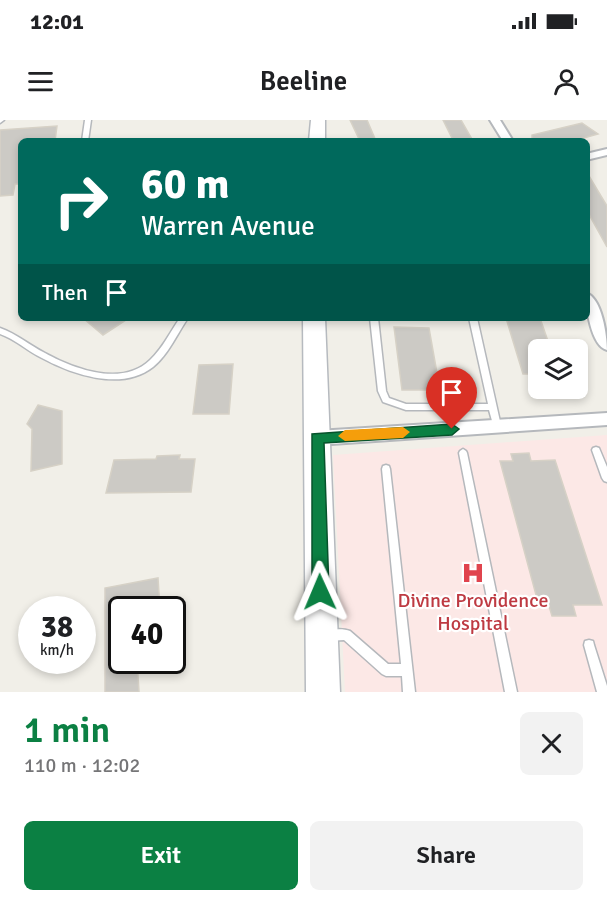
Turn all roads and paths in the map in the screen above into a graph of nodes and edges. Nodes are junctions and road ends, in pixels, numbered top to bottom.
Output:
1 (88, 120) edge
2 (318, 120) edge
3 (495, 120) edge
4 (85, 138) edge
5 (317, 138) edge
6 (506, 138) edge
7 (607, 152) edge
8 (590, 156) edge
9 (590, 307) edge
10 (182, 321) edge
11 (314, 321) edge
12 (374, 321) edge
13 (474, 321) edge
14 (0, 331) edge
15 (607, 345) edge
16 (492, 407) junction
17 (607, 419) edge
18 (497, 426) junction
19 (317, 438) junction
20 (596, 450) dead end
21 (463, 453) dead end
22 (386, 470) dead end
23 (607, 478) edge
24 (321, 636) junction
25 (589, 645) dead end
26 (407, 670) junction
27 (322, 692) edge
28 (410, 692) edge
29 (511, 692) edge
30 (603, 692) edge

1 - 4 lane
2 - 5 street
3 - 6 street
7 - 8 street
9 - 15 street
10 - 14 lane
11 - 19 street
12 - 16 lane
13 - 16 lane
16 - 18 lane
17 - 18 street
18 - 19 street
19 - 24 street
20 - 23 lane
21 - 29 lane
22 - 26 lane
24 - 26 lane
24 - 27 street
25 - 30 lane
26 - 28 lane

